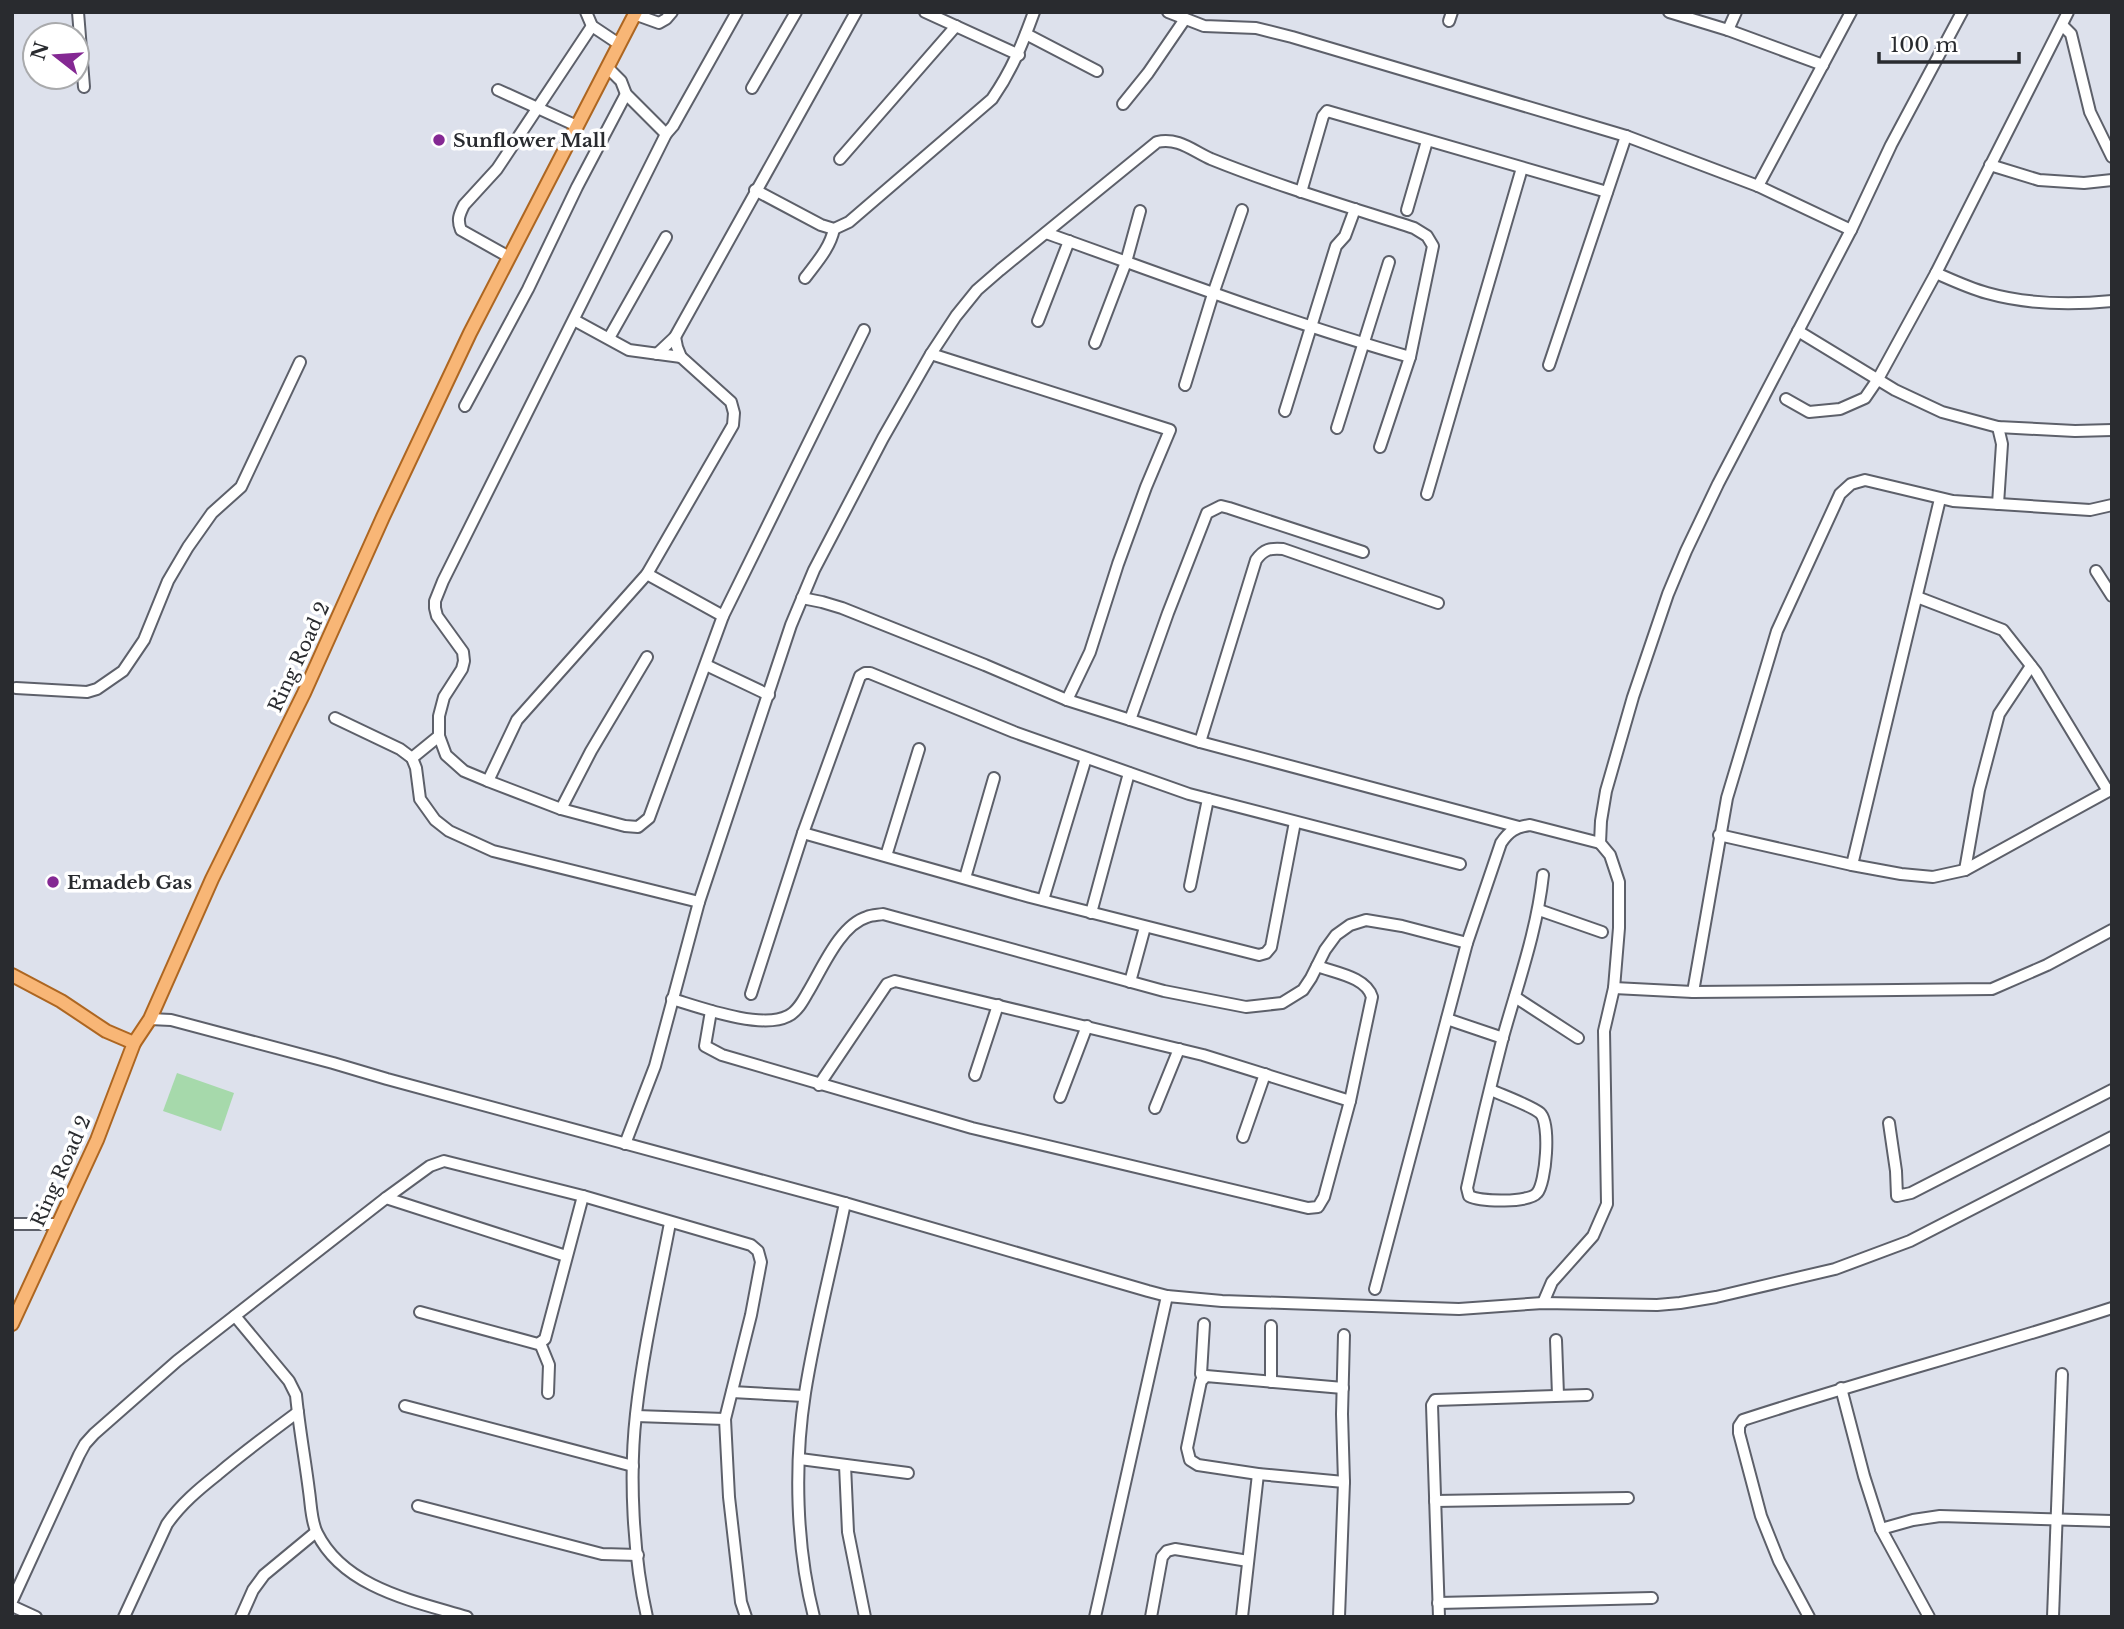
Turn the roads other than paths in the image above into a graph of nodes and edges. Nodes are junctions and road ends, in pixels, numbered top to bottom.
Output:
1 (586, 12) edge
2 (672, 12) edge
3 (737, 12) edge
4 (796, 12) edge
5 (856, 12) edge
6 (925, 12) edge
7 (1034, 12) edge
8 (1168, 12) edge
9 (1669, 12) edge
10 (1736, 12) edge
11 (1851, 12) edge
12 (1962, 12) edge
13 (2068, 12) edge
14 (635, 13) edge
15 (1185, 19) junction
16 (2062, 25) junction
17 (592, 26) junction
18 (956, 26) junction
19 (1728, 30) junction
20 (1026, 34) junction
21 (620, 44) junction
22 (1019, 55) junction
23 (1823, 65) junction
24 (608, 68) junction
25 (1097, 71) dead end
26 (752, 88) dead end
27 (498, 90) dead end
28 (626, 94) junction
29 (1123, 104) dead end
30 (538, 108) junction
31 (577, 126) junction
32 (666, 134) junction
33 (1626, 136) junction
34 (1427, 141) junction
35 (2112, 158) edge
36 (840, 159) dead end
37 (1990, 165) junction
38 (1522, 168) junction
39 (2112, 180) edge
40 (1758, 186) junction
41 (755, 190) junction
42 (1301, 192) junction
43 (1607, 192) junction
44 (1355, 209) junction
45 (1242, 210) dead end
46 (1407, 210) dead end
47 (1140, 211) dead end
48 (834, 229) junction
49 (1851, 230) junction
50 (1046, 233) junction
51 (666, 237) dead end
52 (1069, 241) junction
53 (509, 257) junction
54 (1126, 262) junction
55 (1389, 262) dead end
56 (1936, 274) junction
57 (805, 278) dead end
58 (1213, 293) junction
59 (2112, 301) edge
60 (574, 320) junction
61 (1038, 321) dead end
62 (1310, 326) junction
63 (864, 330) dead end
64 (1798, 331) junction
65 (675, 337) junction
66 (608, 338) junction
67 (1095, 343) dead end
68 (1364, 344) junction
69 (657, 354) junction
70 (931, 354) junction
71 (681, 357) junction
72 (1410, 357) junction
73 (300, 362) dead end
74 (1549, 365) dead end
75 (1878, 379) junction
76 (1185, 385) dead end
77 (1786, 399) dead end
78 (465, 406) dead end
79 (1285, 411) dead end
80 (1998, 427) junction
81 (1337, 428) dead end
82 (2112, 430) edge
83 (1380, 447) dead end
84 (1427, 494) dead end
85 (1940, 499) junction
86 (1998, 504) junction
87 (2112, 505) edge
88 (1363, 552) dead end
89 (2096, 571) dead end
90 (646, 574) junction
91 (2112, 596) edge
92 (1917, 597) junction
93 (802, 598) junction
94 (1438, 603) dead end
95 (723, 616) junction
96 (647, 657) dead end
97 (705, 665) junction
98 (2031, 666) junction
99 (16, 688) dead end
100 (769, 695) junction
101 (1067, 700) junction
102 (335, 718) dead end
103 (1130, 720) junction
104 (439, 736) junction
105 (1200, 742) junction
106 (919, 749) dead end
107 (412, 758) junction
108 (1086, 758) junction
109 (1129, 773) junction
110 (994, 778) dead end
111 (488, 781) junction
112 (2110, 790) edge
113 (1208, 799) junction
114 (561, 809) junction
115 (1295, 822) junction
116 (1519, 827) junction
117 (803, 833) junction
118 (1719, 835) junction
119 (1600, 843) junction
120 (886, 856) junction
121 (1460, 864) dead end
122 (1852, 865) junction
123 (1965, 870) junction
124 (1543, 875) dead end
125 (965, 878) junction
126 (1190, 886) dead end
127 (1043, 900) junction
128 (699, 902) junction
129 (1539, 910) junction
130 (1091, 913) junction
131 (1145, 927) junction
132 (2112, 930) edge
133 (1602, 932) dead end
134 (1467, 943) junction
135 (1317, 966) junction
136 (12, 975) edge
137 (1130, 982) junction
138 (1614, 988) junction
139 (1693, 992) junction
140 (751, 994) dead end
141 (1515, 997) junction
142 (672, 999) junction
143 (998, 1004) junction
144 (711, 1011) junction
145 (150, 1020) junction
146 (1447, 1020) junction
147 (1087, 1026) junction
148 (1503, 1038) junction
149 (1578, 1038) dead end
150 (134, 1043) junction
151 (1179, 1049) junction
152 (975, 1074) dead end
153 (1265, 1074) junction
154 (819, 1084) junction
155 (1491, 1090) junction
156 (2112, 1090) edge
157 (1060, 1097) dead end
158 (1350, 1101) junction
159 (1155, 1108) dead end
160 (1889, 1123) dead end
161 (1243, 1137) dead end
162 (2112, 1137) edge
163 (625, 1144) junction
164 (583, 1196) junction
165 (386, 1198) junction
166 (845, 1203) junction
167 (670, 1223) junction
168 (58, 1224) junction
169 (13, 1225) edge
170 (566, 1256) junction
171 (1375, 1289) dead end
172 (1167, 1296) junction
173 (1543, 1303) junction
174 (2112, 1308) edge
175 (421, 1312) dead end
176 (235, 1317) junction
177 (12, 1324) edge
178 (1204, 1324) dead end
179 (1271, 1326) dead end
180 (1344, 1335) dead end
181 (1556, 1340) dead end
182 (540, 1343) junction
183 (2062, 1374) dead end
184 (1203, 1379) junction
185 (1272, 1382) junction
186 (1343, 1388) junction
187 (1841, 1388) junction
188 (732, 1392) junction
189 (548, 1393) dead end
190 (1558, 1395) junction
191 (1587, 1395) dead end
192 (804, 1396) junction
193 (405, 1406) dead end
194 (298, 1412) junction
195 (636, 1416) junction
196 (725, 1419) junction
197 (800, 1459) junction
198 (845, 1465) junction
199 (634, 1466) junction
200 (908, 1474) dead end
201 (1258, 1474) junction
202 (1344, 1482) junction
203 (1628, 1498) dead end
204 (1435, 1501) junction
205 (418, 1506) dead end
206 (2057, 1519) junction
207 (2112, 1521) edge
208 (1881, 1528) junction
209 (316, 1532) junction
210 (639, 1555) junction
211 (1248, 1560) junction
212 (1651, 1598) dead end
213 (12, 1603) edge
214 (1438, 1603) junction
215 (36, 1617) edge
216 (124, 1617) edge
217 (241, 1617) edge
218 (467, 1617) edge
219 (648, 1617) edge
220 (746, 1617) edge
221 (814, 1617) edge
222 (865, 1617) edge
223 (1095, 1617) edge
224 (1151, 1617) edge
225 (1242, 1617) edge
226 (1339, 1617) edge
227 (1438, 1617) edge
228 (1810, 1617) edge
229 (1929, 1617) edge
230 (2053, 1617) edge

1 - 17 street
2 - 14 street
3 - 32 street
4 - 26 street
5 - 41 street
6 - 18 street
7 - 20 street
8 - 15 street
9 - 19 street
10 - 19 street
11 - 23 street
12 - 49 street
13 - 16 street
14 - 21 main road, Ring Road 2
15 - 29 street
15 - 33 street
16 - 35 street
16 - 37 street
17 - 21 street
17 - 30 street
18 - 22 street
18 - 36 street
19 - 23 street
20 - 22 street
20 - 25 street
21 - 24 main road, Ring Road 2
22 - 48 street
23 - 40 street
24 - 28 street
24 - 31 main road, Ring Road 2
27 - 30 street
28 - 32 street
28 - 78 street
30 - 31 street
30 - 53 street
31 - 53 main road, Ring Road 2
32 - 60 street
33 - 40 street
33 - 43 street
34 - 38 street
34 - 42 street
34 - 46 street
37 - 39 street
37 - 56 street
38 - 43 street
38 - 84 street
40 - 49 street
41 - 48 street
41 - 65 street
42 - 44 street
42 - 50 street
43 - 74 street
44 - 62 street
44 - 72 street
45 - 58 street
47 - 54 street
48 - 57 street
49 - 64 street
50 - 52 street
50 - 70 street
51 - 66 street
52 - 54 street
52 - 61 street
53 - 145 main road, Ring Road 2
54 - 58 street
54 - 67 street
55 - 68 street
56 - 59 street
56 - 75 street
58 - 62 street
58 - 76 street
60 - 66 street
60 - 104 street
62 - 68 street
62 - 79 street
63 - 95 street
64 - 75 street
64 - 119 street
65 - 69 street
65 - 71 street
66 - 69 street
68 - 72 street
68 - 81 street
69 - 71 street
70 - 93 street
70 - 101 street
71 - 90 street
72 - 83 street
73 - 99 street
75 - 77 street
75 - 80 street
80 - 82 street
80 - 86 street
85 - 86 street
85 - 92 street
85 - 118 street
86 - 87 street
88 - 103 street
89 - 91 street
90 - 95 street
90 - 111 street
92 - 98 street
92 - 122 street
93 - 100 street
93 - 101 street
94 - 105 street
95 - 97 street
96 - 114 street
97 - 100 street
97 - 114 street
98 - 112 street
98 - 123 street
100 - 128 street
101 - 103 street
102 - 107 street
103 - 105 street
104 - 107 street
104 - 111 street
105 - 116 street
106 - 120 street
107 - 128 street
108 - 109 street
108 - 117 street
108 - 127 street
109 - 113 street
109 - 130 street
110 - 125 street
111 - 114 street
112 - 123 street
113 - 115 street
113 - 126 street
115 - 121 street
115 - 131 street
116 - 119 street
116 - 134 street
117 - 120 street
117 - 140 street
118 - 122 street
118 - 139 street
119 - 138 street
120 - 125 street
122 - 123 street
124 - 129 street
125 - 127 street
127 - 130 street
128 - 142 street
129 - 133 street
129 - 141 street
130 - 131 street
131 - 137 street
132 - 139 street
134 - 135 street
134 - 146 street
135 - 137 street
135 - 158 street
136 - 150 main road
137 - 144 street
138 - 139 street
138 - 173 street
141 - 148 street
141 - 149 street
142 - 144 street
142 - 163 street
143 - 147 street
143 - 152 street
143 - 154 street
144 - 154 street
145 - 150 main road, Ring Road 2
145 - 163 street
146 - 148 street
146 - 171 street
147 - 151 street
147 - 157 street
148 - 155 street
150 - 168 main road, Ring Road 2
151 - 153 street
151 - 159 street
153 - 158 street
153 - 161 street
154 - 158 street
155 - 155 street
156 - 160 street
162 - 173 street
163 - 166 street
164 - 165 street
164 - 167 street
164 - 170 street
165 - 170 street
165 - 176 street
166 - 172 street
166 - 192 street
167 - 188 street
167 - 195 street
168 - 169 street
168 - 177 main road, Ring Road 2
170 - 182 street
172 - 173 street
172 - 223 street
174 - 187 street
175 - 182 street
176 - 194 street
176 - 213 street
178 - 184 street
179 - 185 street
180 - 186 street
181 - 190 street
182 - 189 street
183 - 206 street
184 - 185 street
184 - 201 street
185 - 186 street
186 - 202 street
187 - 208 street
187 - 228 street
188 - 192 street
188 - 196 street
190 - 191 street
190 - 204 street
192 - 197 street
193 - 199 street
194 - 209 street
194 - 216 street
195 - 196 street
195 - 199 street
196 - 220 street
197 - 198 street
197 - 221 street
198 - 200 street
198 - 222 street
199 - 210 street
201 - 202 street
201 - 211 street
202 - 226 street
203 - 204 street
204 - 214 street
205 - 210 street
206 - 207 street
206 - 208 street
206 - 230 street
208 - 229 street
209 - 217 street
209 - 218 street
210 - 219 street
211 - 224 street
211 - 225 street
212 - 214 street
213 - 215 street
214 - 227 street

